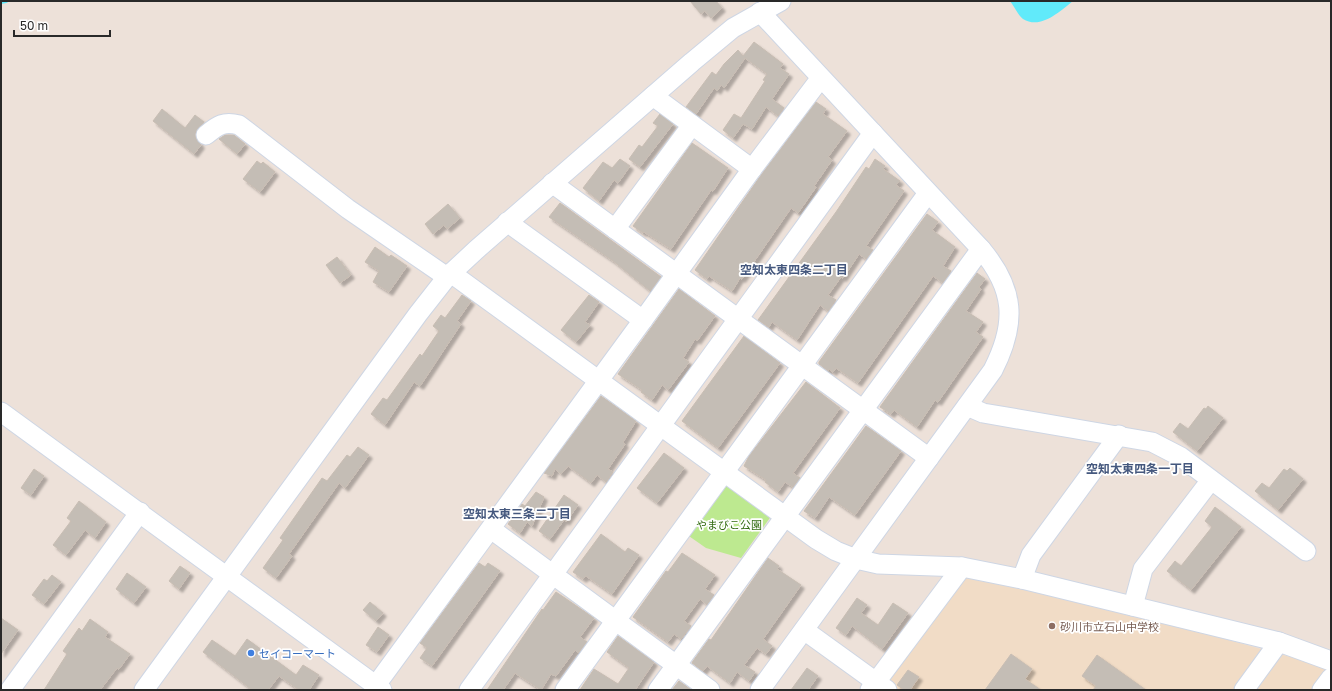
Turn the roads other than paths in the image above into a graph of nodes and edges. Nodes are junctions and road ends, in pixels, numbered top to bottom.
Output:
1 (780, 1) edge
2 (760, 12) junction
3 (820, 79) junction
4 (653, 96) junction
5 (692, 124) junction
6 (873, 133) junction
7 (206, 135) dead end
8 (752, 168) junction
9 (552, 183) junction
10 (928, 193) junction
11 (507, 222) junction
12 (615, 229) junction
13 (981, 248) junction
14 (677, 273) junction
15 (449, 275) junction
16 (740, 319) junction
17 (643, 320) junction
18 (802, 365) junction
19 (599, 381) junction
20 (967, 406) junction
21 (863, 410) junction
22 (1, 412) edge
23 (661, 426) junction
24 (1119, 435) junction
25 (929, 458) junction
26 (724, 472) junction
27 (1211, 480) junction
28 (140, 512) junction
29 (784, 515) junction
30 (491, 530) junction
31 (1306, 551) dead end
32 (856, 559) junction
33 (962, 567) junction
34 (553, 575) junction
35 (226, 576) junction
36 (1022, 579) junction
37 (1133, 606) junction
38 (616, 620) junction
39 (804, 630) junction
40 (1279, 642) junction
41 (1331, 661) edge
42 (676, 665) junction
43 (1331, 678) edge
44 (878, 687) edge
45 (379, 688) edge
46 (10, 690) edge
47 (144, 690) edge
48 (469, 690) edge
49 (565, 690) edge
50 (658, 690) edge
51 (710, 690) edge
52 (760, 690) edge
53 (1244, 690) edge
54 (1322, 690) edge

1 - 2 street
2 - 3 street
2 - 4 street
3 - 6 street
3 - 8 street
4 - 5 street
4 - 9 street
5 - 8 street
5 - 12 street
6 - 10 street
6 - 16 street
7 - 15 street
8 - 14 street
9 - 11 street
9 - 12 street
10 - 13 street
10 - 18 street
11 - 15 street
11 - 17 street
12 - 14 street
13 - 20 street
13 - 21 street
14 - 16 street
14 - 17 street
15 - 19 street
15 - 35 street
16 - 18 street
16 - 23 street
17 - 19 street
18 - 21 street
18 - 26 street
19 - 23 street
19 - 30 street
20 - 24 street
20 - 25 street
21 - 25 street
21 - 29 street
22 - 28 street
23 - 26 street
23 - 34 street
24 - 27 street
24 - 36 street
25 - 32 street
26 - 29 street
26 - 38 street
27 - 31 street
27 - 37 street
28 - 35 street
28 - 46 street
29 - 32 street
29 - 42 street
30 - 34 street
30 - 45 street
32 - 33 street
32 - 39 street
33 - 36 street
33 - 44 street
34 - 38 street
34 - 48 street
35 - 45 street
35 - 47 street
36 - 37 street
37 - 40 street
38 - 42 street
38 - 49 street
39 - 44 street
39 - 52 street
40 - 41 street
40 - 53 street
42 - 50 street
42 - 51 street
43 - 54 street

